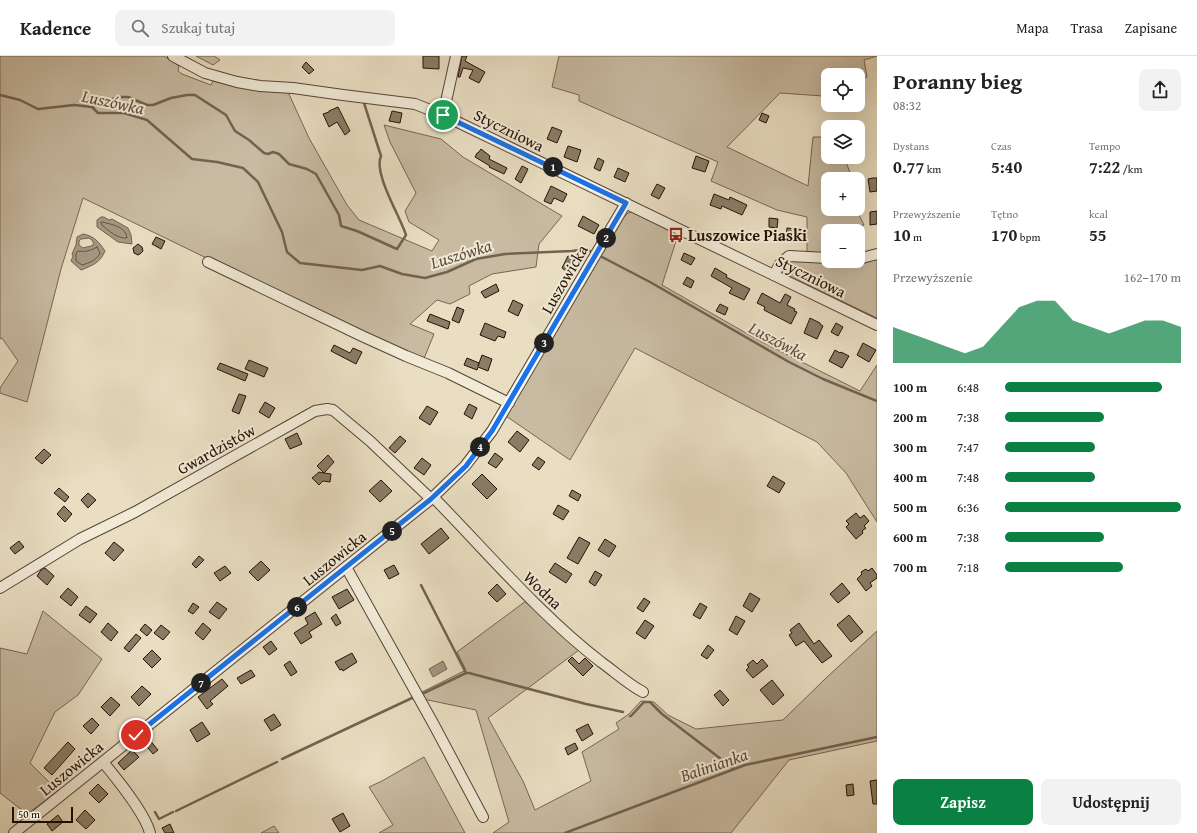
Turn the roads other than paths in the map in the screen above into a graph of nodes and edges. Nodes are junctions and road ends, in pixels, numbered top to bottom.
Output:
1 (173, 56) edge
2 (456, 56) edge
3 (443, 115) junction
4 (626, 203) junction
5 (877, 254) edge
6 (865, 257) edge
7 (821, 258) edge
8 (208, 262) dead end
9 (774, 276) junction
10 (877, 325) edge
11 (508, 403) junction
12 (432, 498) junction
13 (346, 567) junction
14 (0, 588) edge
15 (643, 692) dead end
16 (103, 762) junction
17 (483, 817) dead end
18 (14, 833) edge
19 (150, 833) edge

1 - 3 street, Styczniowa
2 - 3 street
3 - 4 street, Styczniowa
4 - 9 street, Styczniowa
4 - 11 street, Luszowicka
5 - 6 street
7 - 9 street
8 - 11 street
9 - 10 street, Styczniowa
11 - 12 street, Luszowicka
12 - 13 street, Luszowicka
12 - 14 street, Gwardzistów
12 - 15 street, Wodna
13 - 16 street, Luszowicka
13 - 17 street
16 - 18 street, Luszowicka
16 - 19 street

